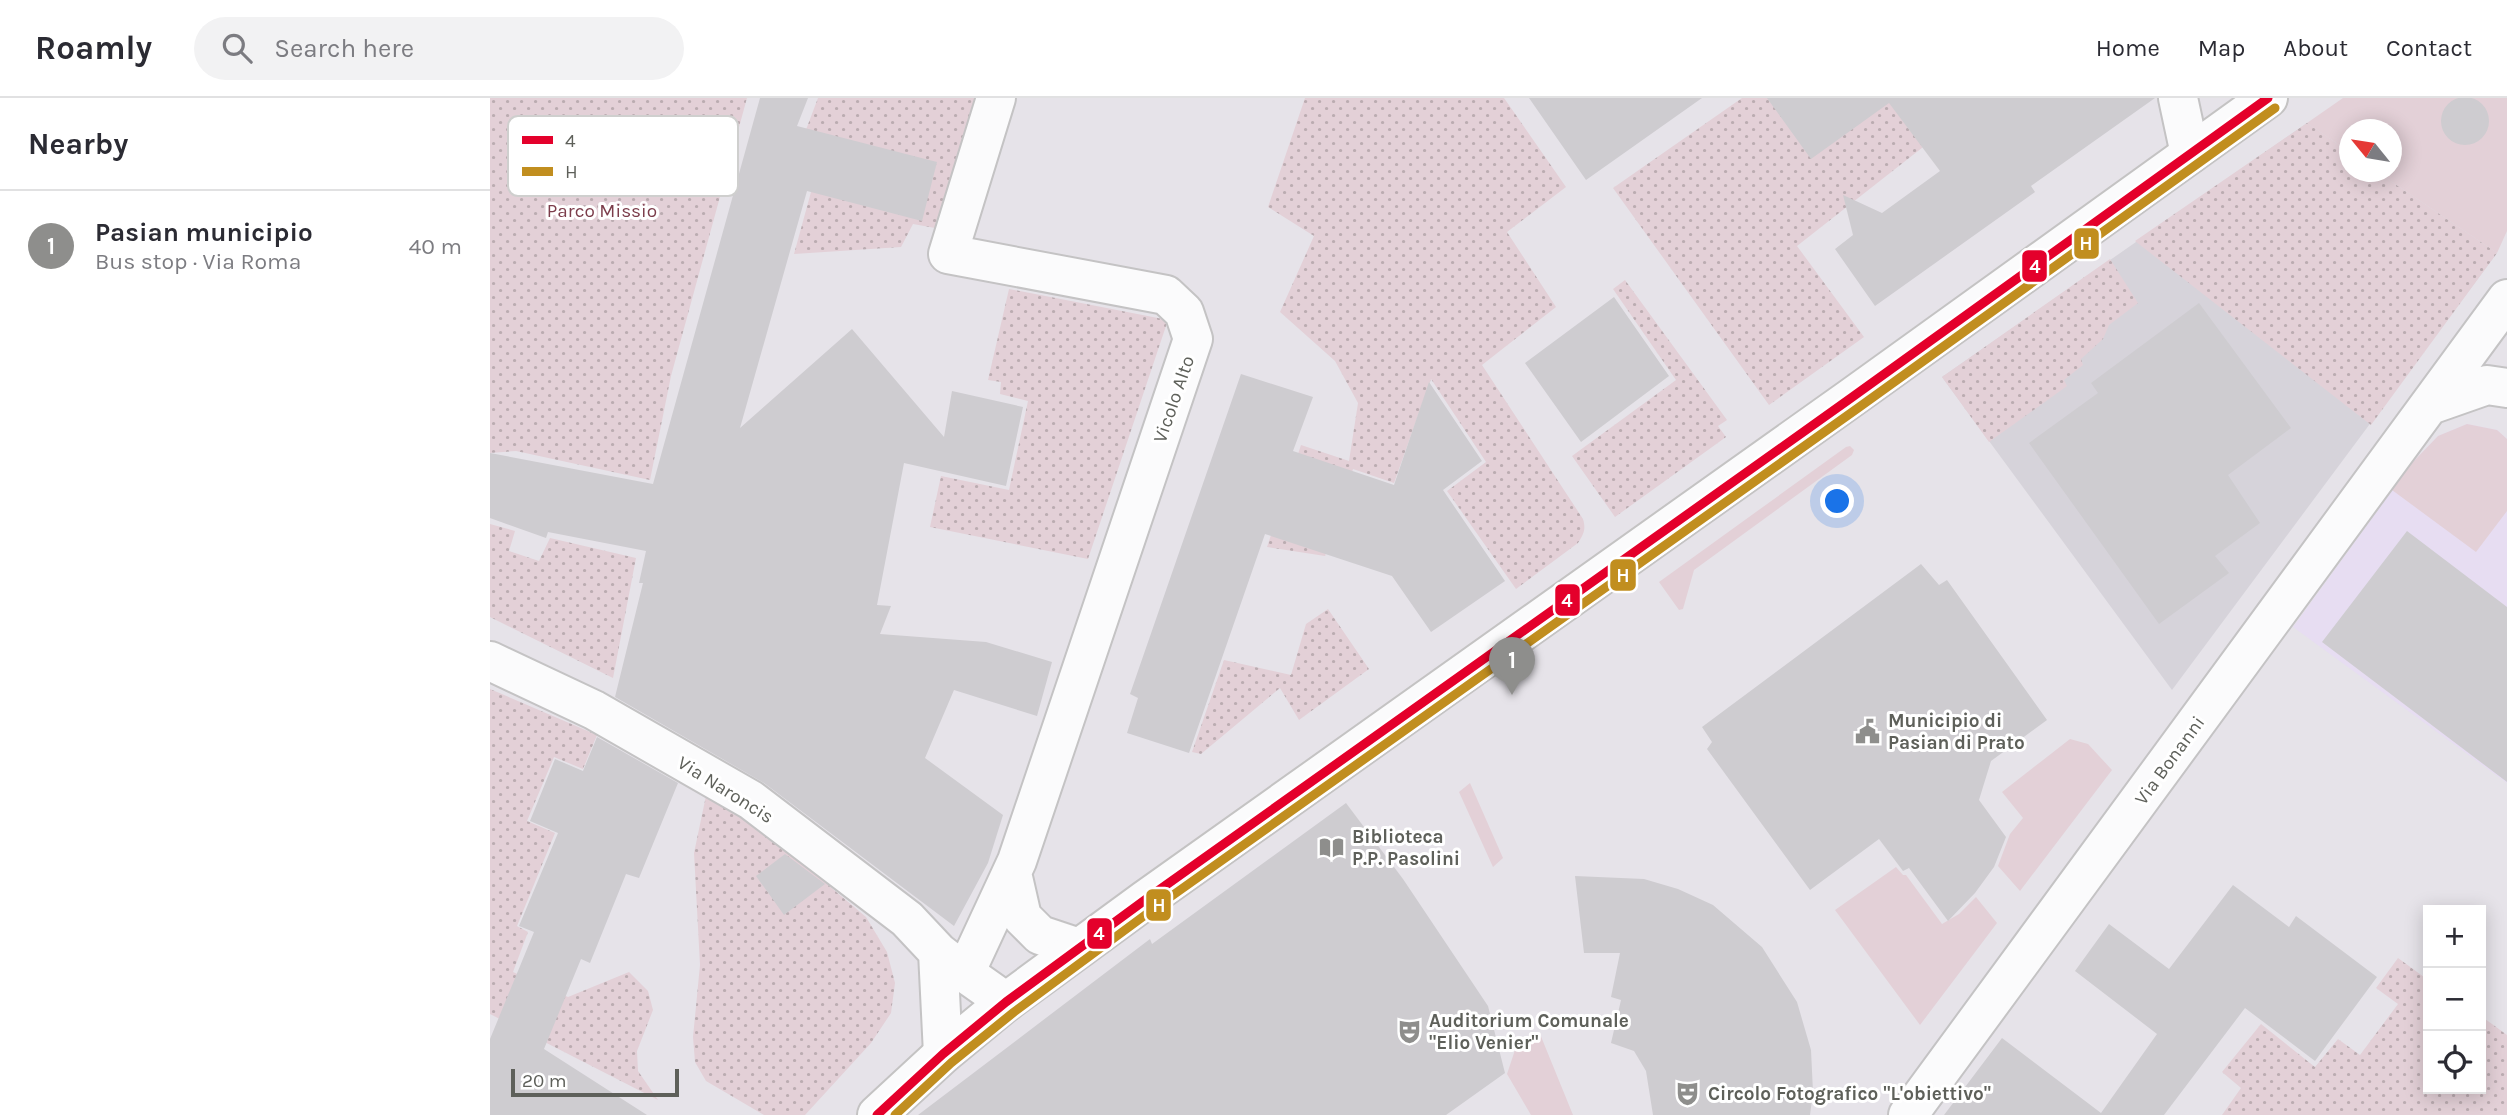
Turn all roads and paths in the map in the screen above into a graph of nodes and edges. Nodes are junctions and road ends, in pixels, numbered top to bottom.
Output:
1 (996, 98) edge
2 (2178, 98) edge
3 (2269, 98) edge
4 (2190, 154) junction
5 (2507, 299) edge
6 (2507, 388) edge
7 (2430, 405) junction
8 (490, 661) edge
9 (1012, 873) junction
10 (1079, 948) junction
11 (951, 962) junction
12 (1006, 1002) junction
13 (943, 1054) junction
14 (877, 1115) edge
15 (1908, 1115) edge

1 - 9 street, Vicolo Alto
2 - 4 street
3 - 4 street
4 - 10 street
5 - 7 street, Via Bonanni
6 - 7 street
7 - 15 street, Via Bonanni
8 - 11 street, Via Naroncis
9 - 10 street
9 - 11 street, Vicolo Alto
10 - 12 street
11 - 12 street, Via Naroncis
11 - 13 street
12 - 13 street
13 - 14 street

